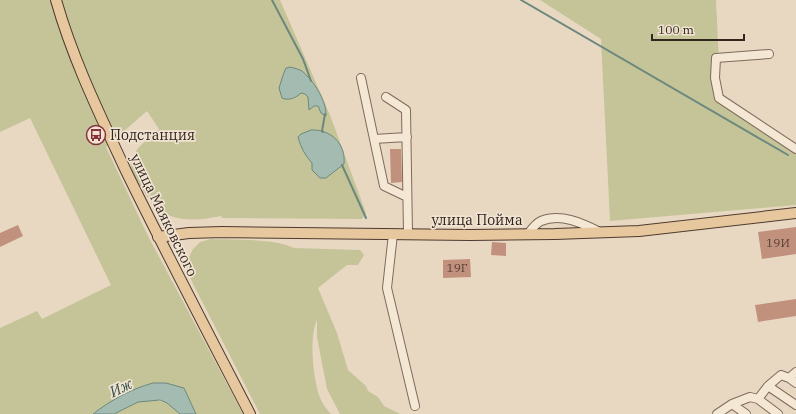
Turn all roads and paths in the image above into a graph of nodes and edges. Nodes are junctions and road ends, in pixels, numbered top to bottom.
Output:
1 (56, 0) edge
2 (769, 54) dead end
3 (361, 78) dead end
4 (386, 97) dead end
5 (407, 137) junction
6 (374, 139) junction
7 (796, 149) edge
8 (407, 196) junction
9 (796, 213) edge
10 (601, 233) junction
11 (393, 234) junction
12 (408, 234) junction
13 (528, 234) junction
14 (158, 237) junction
15 (796, 372) edge
16 (792, 381) edge
17 (768, 386) junction
18 (758, 399) junction
19 (732, 404) junction
20 (796, 405) edge
21 (415, 406) dead end
22 (250, 414) edge
23 (716, 414) edge
24 (746, 414) edge
25 (778, 414) edge

1 - 14 main road, улица Маяковского
2 - 7 lane
3 - 6 lane
4 - 5 lane
5 - 6 lane
5 - 8 lane
6 - 8 lane
8 - 12 lane
9 - 10 main road, улица Пойма
10 - 13 main road, улица Пойма
10 - 13 lane
11 - 12 main road, улица Пойма
11 - 14 main road, улица Пойма
11 - 21 lane
12 - 13 main road, улица Пойма
14 - 22 main road, улица Маяковского
15 - 16 lane
16 - 17 lane
17 - 18 lane
17 - 20 lane
18 - 19 lane
18 - 25 lane
19 - 23 lane
19 - 24 lane

